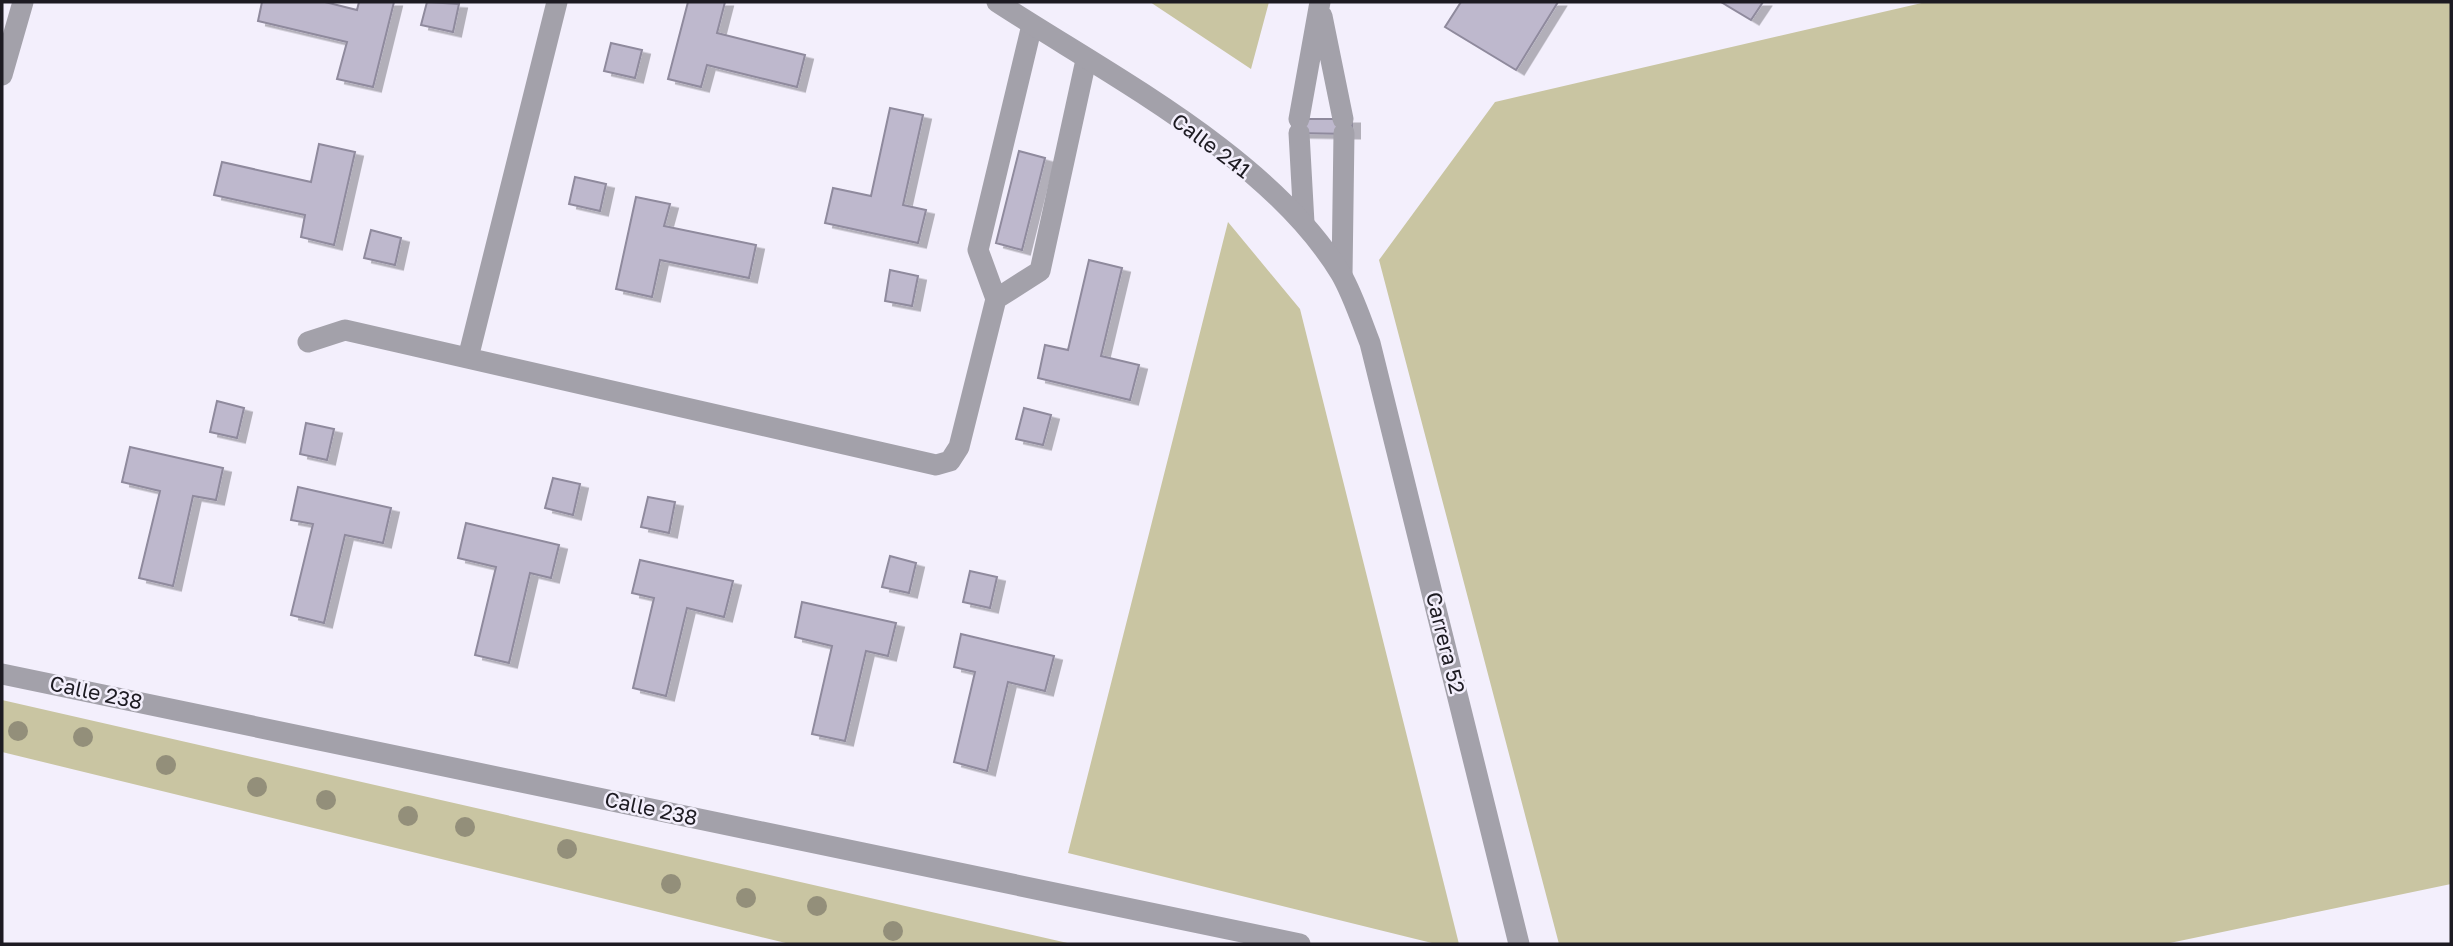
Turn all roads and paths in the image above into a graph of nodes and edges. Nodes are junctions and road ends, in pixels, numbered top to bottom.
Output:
1 (23, 2) edge
2 (557, 2) edge
3 (996, 2) edge
4 (1320, 3) edge
5 (1032, 24) junction
6 (1086, 60) junction
7 (2, 75) edge
8 (1304, 223) junction
9 (1342, 275) junction
10 (996, 299) junction
11 (308, 342) dead end
12 (1370, 343) joint
13 (468, 358) junction
14 (2, 674) edge
15 (1265, 940) edge
16 (1300, 944) edge
17 (1519, 944) edge

1 - 7 street
2 - 13 street
3 - 5 street, Calle 241
4 - 8 street
4 - 9 street
5 - 6 street, Calle 241
5 - 10 street
6 - 8 street, Calle 241
6 - 10 street
8 - 9 street, Calle 241
9 - 12 street, Calle 241
10 - 13 street
11 - 13 street
12 - 17 street, Carrera 52
14 - 15 street, Calle 238
15 - 16 street, Calle 238

